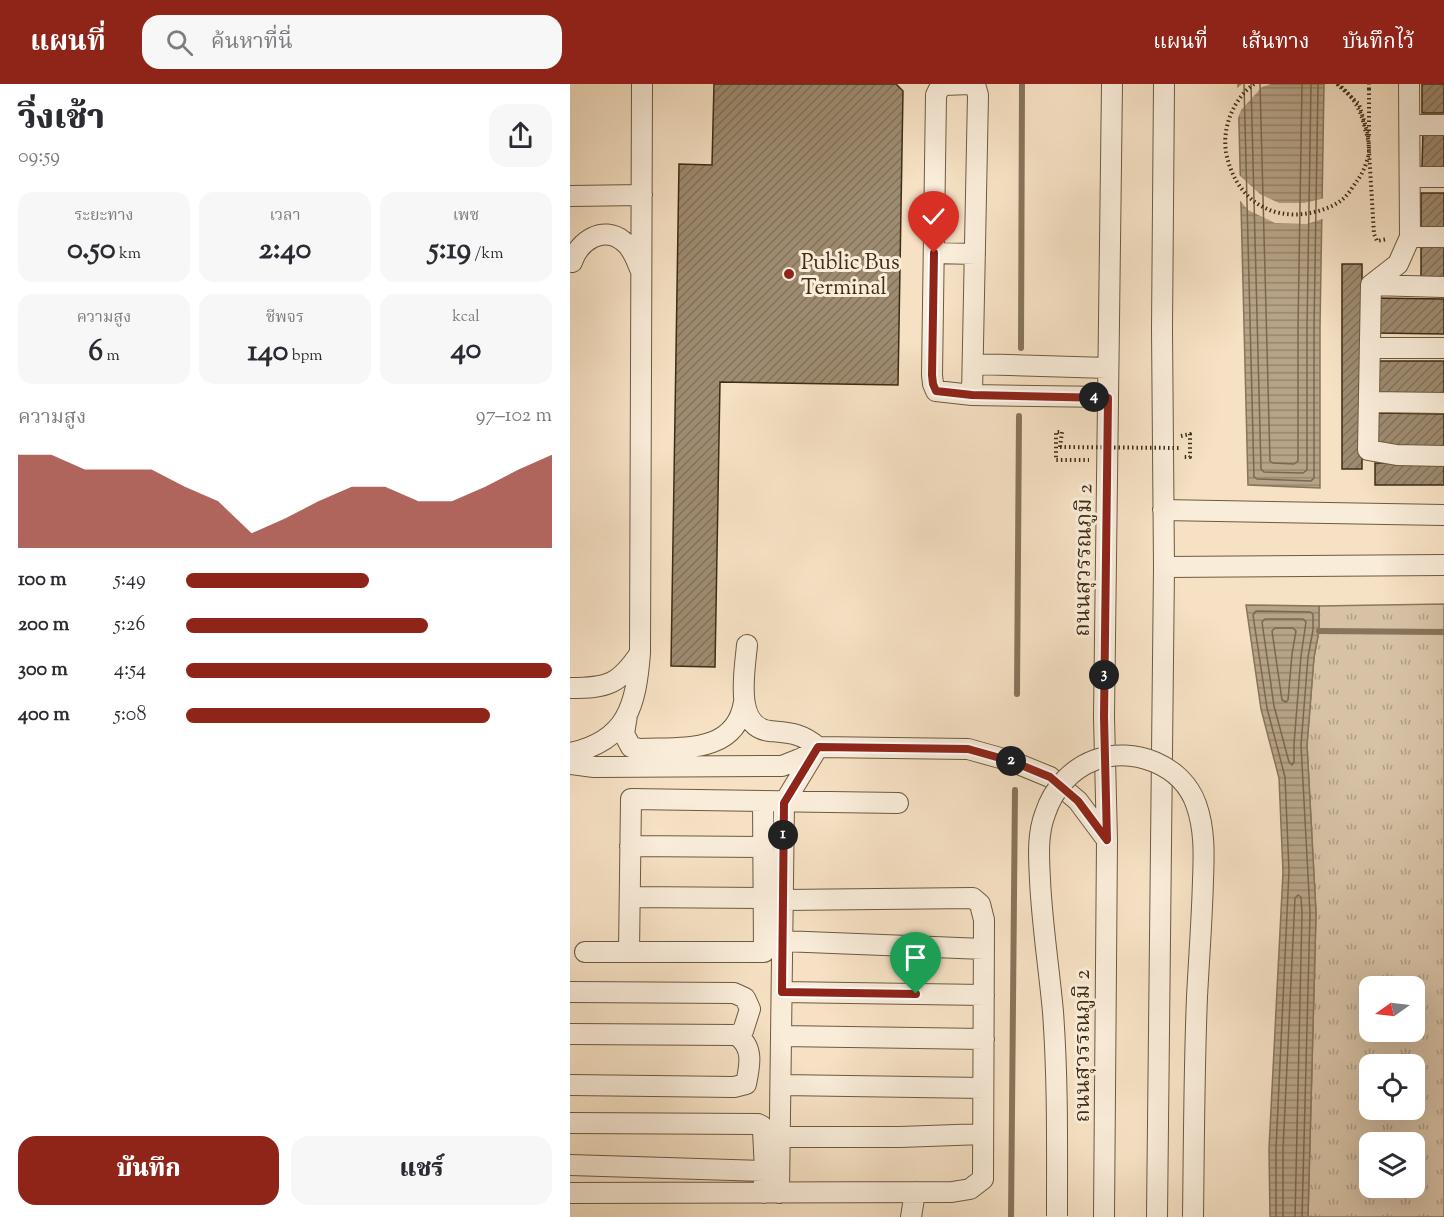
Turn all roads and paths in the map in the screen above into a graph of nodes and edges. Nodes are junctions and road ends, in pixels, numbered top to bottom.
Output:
1 (642, 84) edge
2 (1112, 84) edge
3 (1164, 84) edge
4 (1255, 84) edge
5 (1338, 84) edge
6 (1369, 84) edge
7 (1409, 84) edge
8 (1410, 125) junction
9 (1444, 125) edge
10 (1410, 177) junction
11 (1444, 177) edge
12 (642, 195) junction
13 (570, 196) edge
14 (1444, 237) edge
15 (1402, 238) junction
16 (934, 253) junction
17 (975, 254) junction
18 (570, 256) edge
19 (641, 271) junction
20 (1371, 285) junction
21 (1444, 286) edge
22 (1371, 348) junction
23 (1444, 348) edge
24 (973, 364) junction
25 (1108, 368) junction
26 (972, 395) junction
27 (1108, 398) junction
28 (1370, 402) junction
29 (1444, 403) edge
30 (1444, 456) edge
31 (1190, 457) dead end
32 (1107, 461) junction
33 (1163, 510) junction
34 (1444, 515) edge
35 (1444, 565) edge
36 (1164, 567) junction
37 (747, 645) dead end
38 (640, 653) junction
39 (570, 688) edge
40 (744, 702) junction
41 (627, 716) junction
42 (818, 747) junction
43 (570, 753) edge
44 (570, 764) edge
45 (762, 802) junction
46 (784, 803) junction
47 (898, 804) dead end
48 (1107, 840) junction
49 (630, 846) junction
50 (763, 847) junction
51 (630, 897) junction
52 (773, 899) junction
53 (782, 941) junction
54 (984, 949) junction
55 (585, 952) dead end
56 (629, 952) junction
57 (570, 992) edge
58 (782, 992) junction
59 (984, 995) junction
60 (570, 1034) edge
61 (736, 1035) junction
62 (781, 1036) junction
63 (984, 1039) junction
64 (570, 1085) edge
65 (781, 1085) junction
66 (983, 1088) junction
67 (570, 1123) edge
68 (983, 1134) junction
69 (780, 1137) junction
70 (570, 1165) edge
71 (765, 1171) junction
72 (915, 1192) junction
73 (570, 1193) edge
74 (771, 1193) junction
75 (1057, 1216) edge
76 (911, 1217) edge
77 (1104, 1217) edge
78 (1158, 1217) edge
79 (1193, 1217) edge

1 - 12 street
2 - 25 street, ถนนสุวรรณภูมิ 2
3 - 33 street
4 - 5 path, bridge
4 - 6 path, bridge
5 - 15 path, bridge
7 - 8 street
8 - 9 street
8 - 10 street
10 - 11 street
10 - 15 street
12 - 13 street
12 - 19 street
14 - 15 street
15 - 20 street
16 - 17 street
16 - 17 street
16 - 26 street
17 - 24 street
18 - 19 street
19 - 38 street
20 - 21 street
20 - 22 street
22 - 23 street
22 - 28 street
24 - 25 street
24 - 26 street
25 - 27 street, ถนนสุวรรณภูมิ 2
26 - 27 street
27 - 32 street, ถนนสุวรรณภูมิ 2
28 - 29 street
28 - 30 street
31 - 32 path, bridge
32 - 48 street, ถนนสุวรรณภูมิ 2
33 - 34 street
33 - 36 street
35 - 36 street
36 - 78 street
37 - 40 street
38 - 39 street
38 - 41 street
40 - 41 street
40 - 42 street
41 - 43 street
42 - 44 street
42 - 46 street
42 - 48 street
45 - 46 street
45 - 49 street
45 - 50 street
46 - 47 street
46 - 52 street
48 - 77 street, ถนนสุวรรณภูมิ 2
49 - 50 street
49 - 51 street
50 - 52 street
51 - 52 street
51 - 56 street
52 - 53 street
52 - 54 street
52 - 56 street
53 - 54 street
53 - 58 street
54 - 59 street
55 - 56 street
57 - 61 street
58 - 59 street
58 - 62 street
59 - 63 street
60 - 61 street
61 - 64 street
62 - 63 street
62 - 65 street
63 - 66 street
65 - 66 street
65 - 69 street
66 - 68 street
67 - 71 street
68 - 69 street
68 - 72 street
69 - 74 street
70 - 71 street
71 - 74 street
72 - 74 street
72 - 76 street
73 - 74 street
75 - 79 street, bridge

